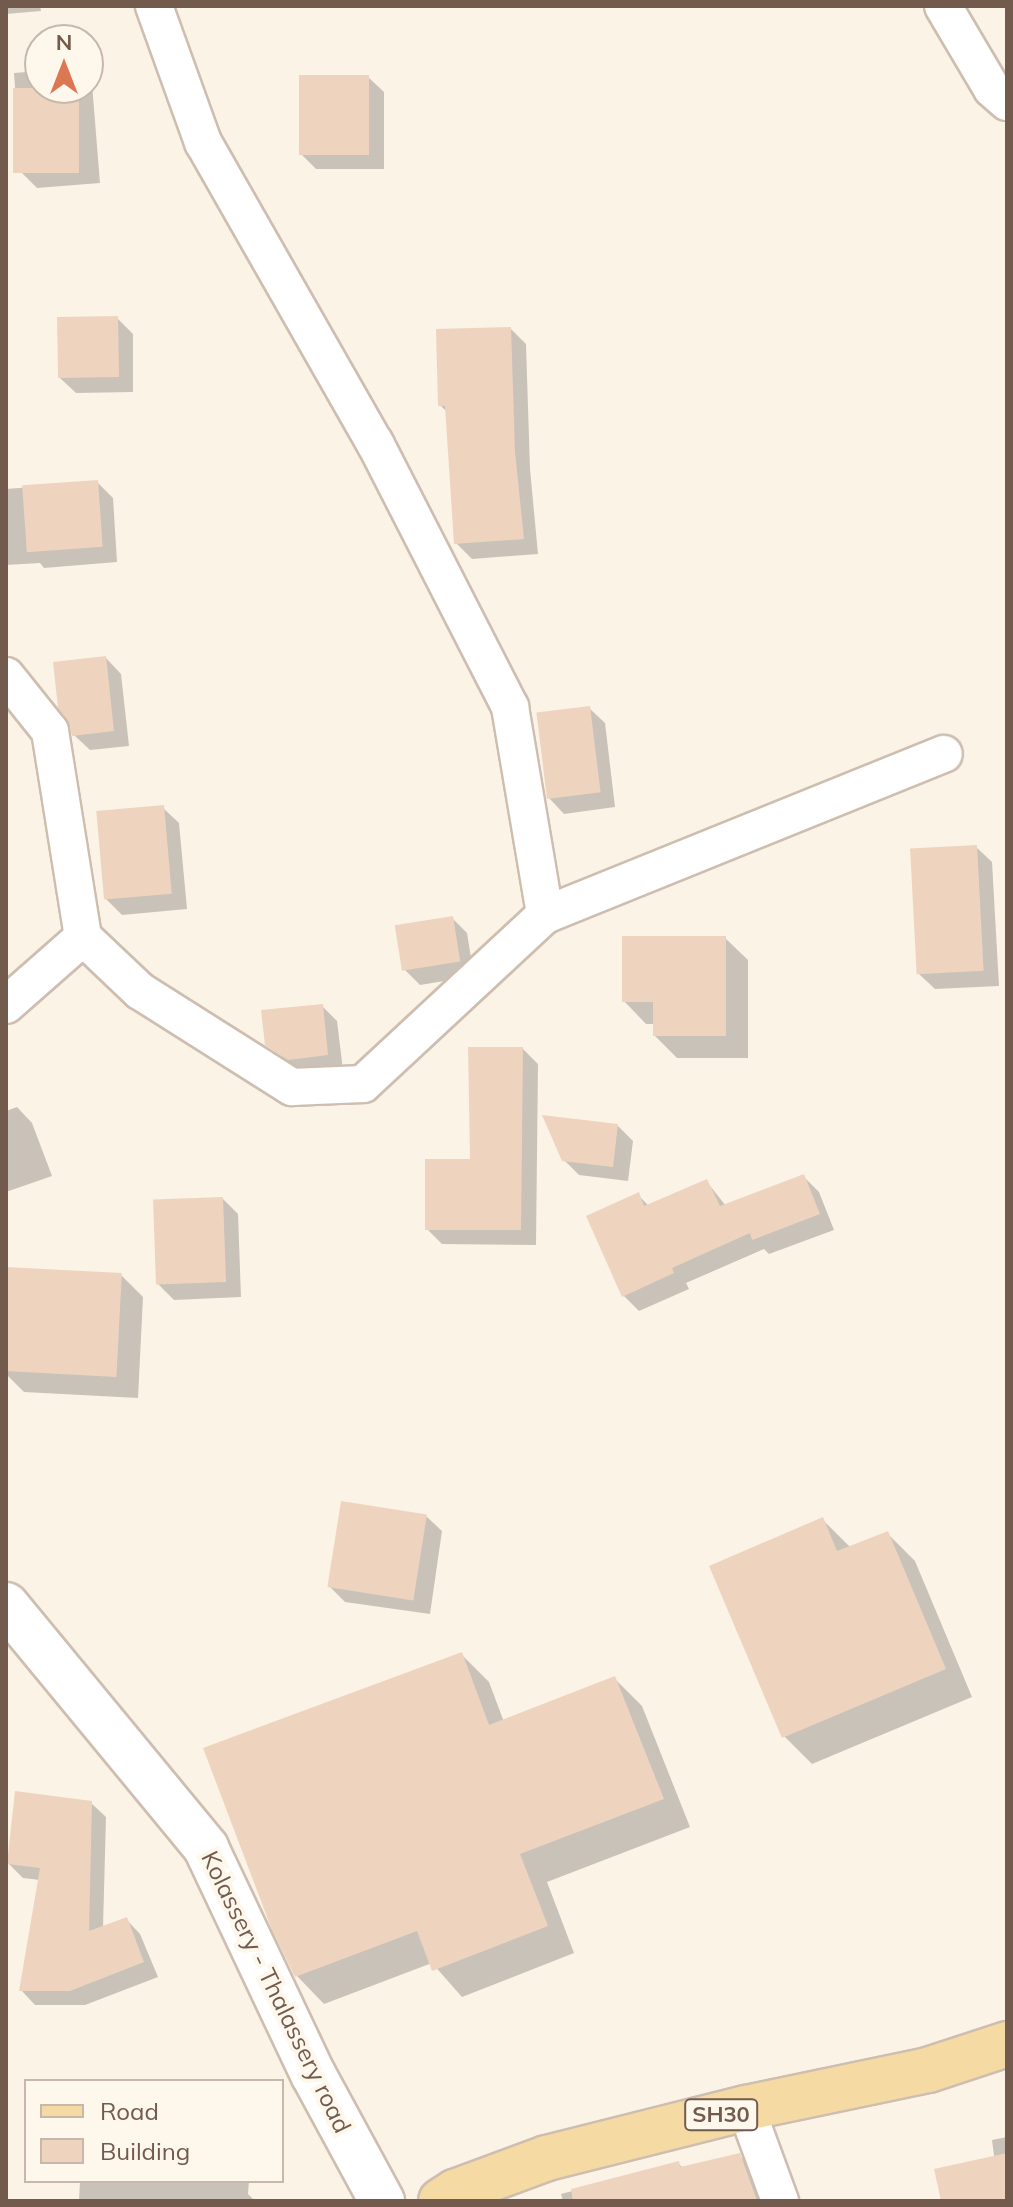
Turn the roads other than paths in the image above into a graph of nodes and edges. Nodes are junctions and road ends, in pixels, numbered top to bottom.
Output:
1 (154, 6) edge
2 (943, 6) edge
3 (1007, 102) edge
4 (6, 676) edge
5 (944, 754) dead end
6 (545, 915) junction
7 (83, 937) junction
8 (6, 1005) edge
9 (6, 1605) edge
10 (1007, 2044) edge
11 (746, 2108) junction
12 (382, 2201) edge
13 (441, 2201) edge
14 (780, 2201) edge

1 - 6 street
2 - 3 street
4 - 7 street
5 - 6 street
6 - 7 street
7 - 8 street
9 - 12 main road, Kolassery - Thalassery road
10 - 11 main road, SH30
11 - 13 main road, SH30
11 - 14 street

